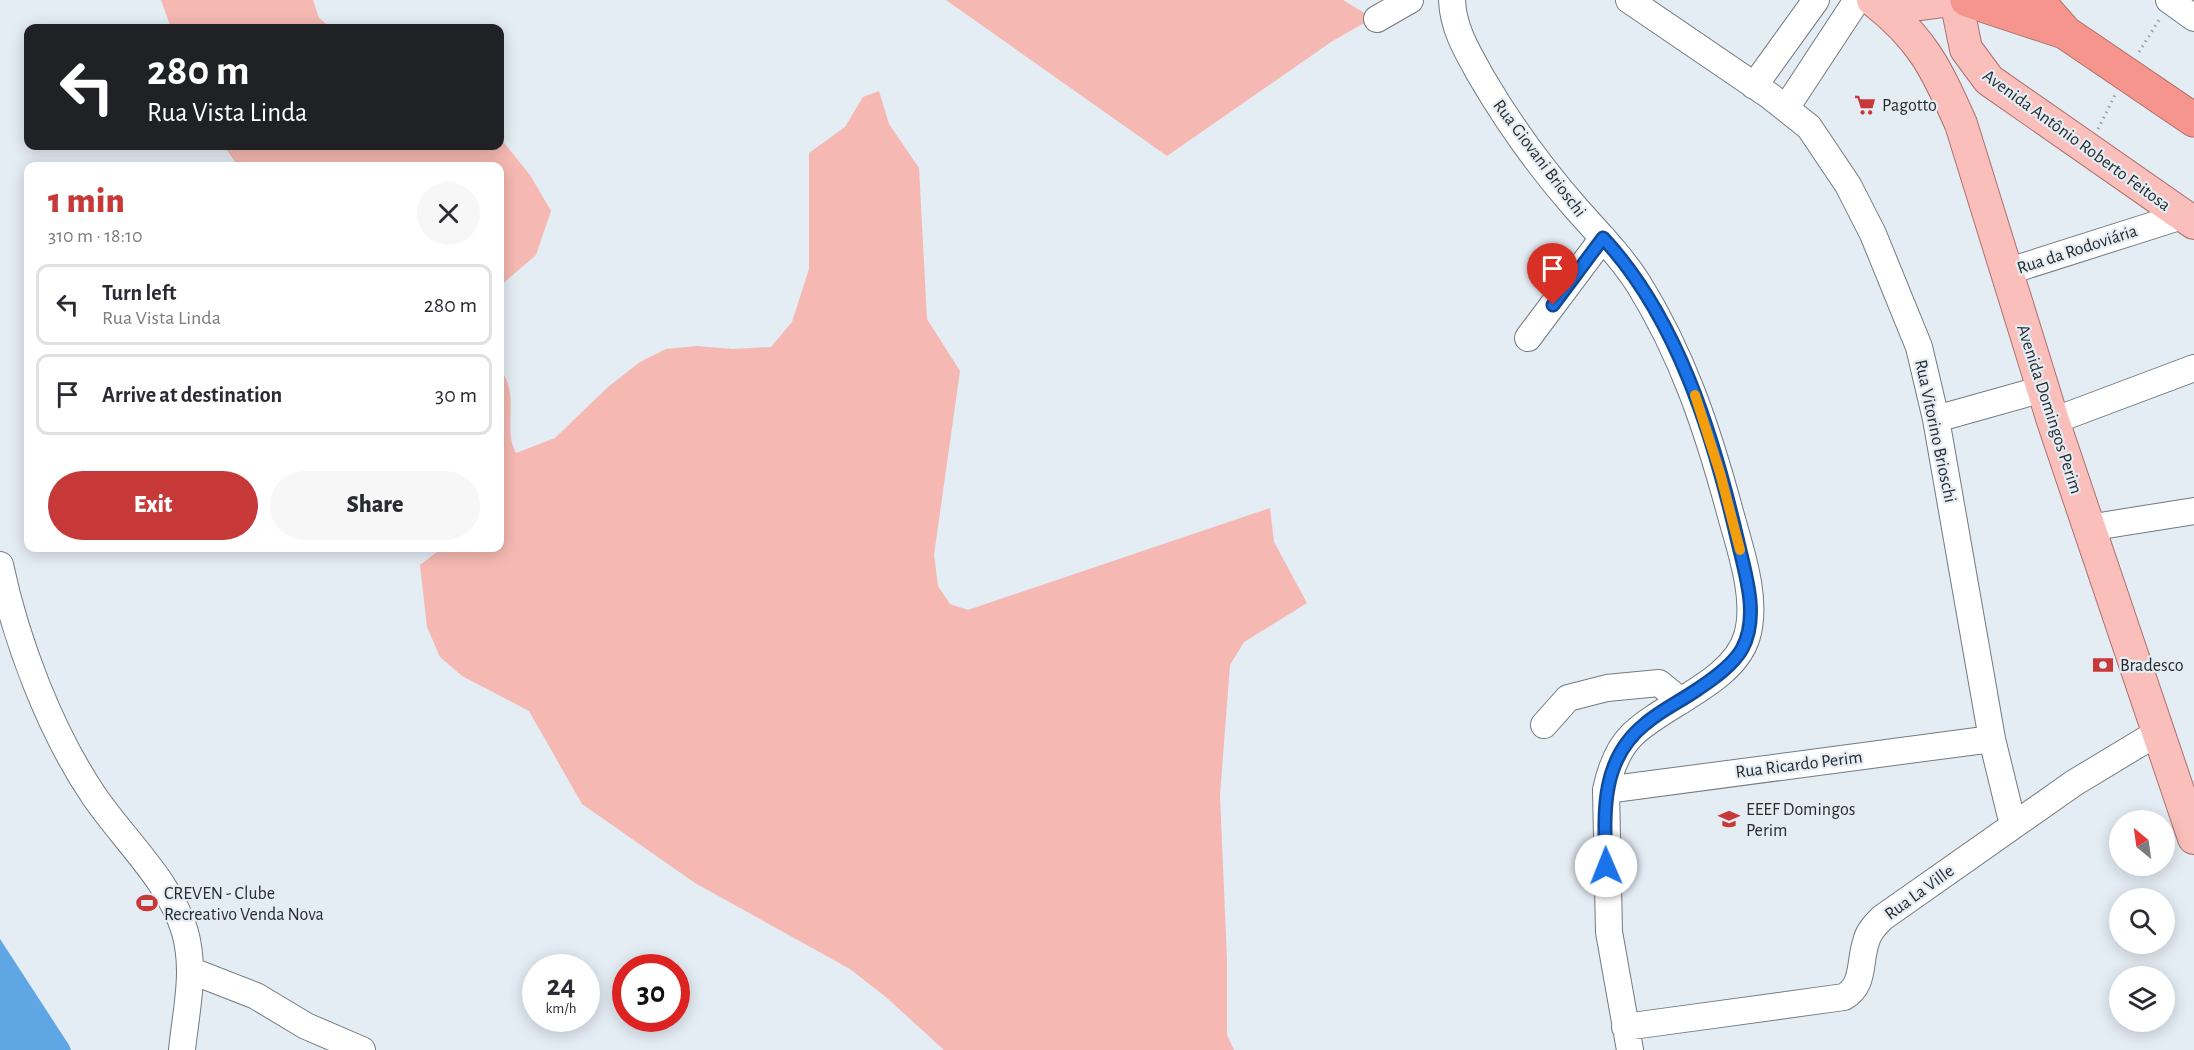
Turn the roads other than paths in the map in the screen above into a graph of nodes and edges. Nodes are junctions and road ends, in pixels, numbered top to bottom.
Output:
1 (1410, 0) edge
2 (1452, 0) edge
3 (1629, 0) edge
4 (1816, 0) edge
5 (1857, 0) edge
6 (1875, 0) edge
7 (2037, 0) edge
8 (2169, 0) edge
9 (1958, 4) edge
10 (2194, 18) edge
11 (1377, 19) dead end
12 (2066, 33) junction
13 (1754, 86) junction
14 (2007, 93) junction
15 (1786, 108) junction
16 (2194, 120) edge
17 (1960, 123) junction
18 (2188, 220) edge
19 (1603, 238) junction
20 (2007, 272) junction
21 (1528, 338) dead end
22 (2194, 368) edge
23 (2043, 389) junction
24 (1936, 419) junction
25 (2053, 421) junction
26 (2194, 511) edge
27 (2088, 528) junction
28 (0, 565) edge
29 (1681, 701) junction
30 (1544, 725) dead end
31 (2157, 734) junction
32 (1992, 739) junction
33 (1606, 790) junction
34 (2013, 825) junction
35 (2194, 838) edge
36 (192, 972) junction
37 (1628, 1038) edge
38 (182, 1050) edge
39 (362, 1050) edge

1 - 11 street
2 - 19 street, Rua Giovani Brioschi
3 - 13 street, Rua Vitorino Brioschi
4 - 13 street
5 - 15 street
6 - 9 main road
6 - 17 main road, Avenida Domingos Perim
7 - 12 highway
8 - 10 street
9 - 12 highway
9 - 14 main road, Avenida Antônio Roberto Feitosa
12 - 16 highway
13 - 15 street, Rua Vitorino Brioschi
14 - 17 main road
14 - 18 main road, Avenida Antônio Roberto Feitosa
15 - 24 street, Rua Vitorino Brioschi
17 - 20 main road, Avenida Domingos Perim
18 - 20 street, Rua da Rodoviária
19 - 21 street
19 - 29 street, Rua Giovani Brioschi
20 - 23 main road, Avenida Domingos Perim
22 - 25 street
23 - 24 street
23 - 25 main road, Avenida Domingos Perim
24 - 32 street, Rua Vitorino Brioschi
25 - 27 main road, Avenida Domingos Perim
26 - 27 street
27 - 31 main road, Avenida Domingos Perim
28 - 36 street
29 - 30 street
29 - 33 street, Rua Giovani Brioschi
31 - 34 street, Rua La Ville
31 - 35 main road, Avenida Domingos Perim
32 - 33 street, Rua Ricardo Perim
32 - 34 street, Rua Vitorino Brioschi
33 - 37 street, Rua Giovani Brioschi
34 - 37 street, Rua La Ville
36 - 38 street
36 - 39 street

